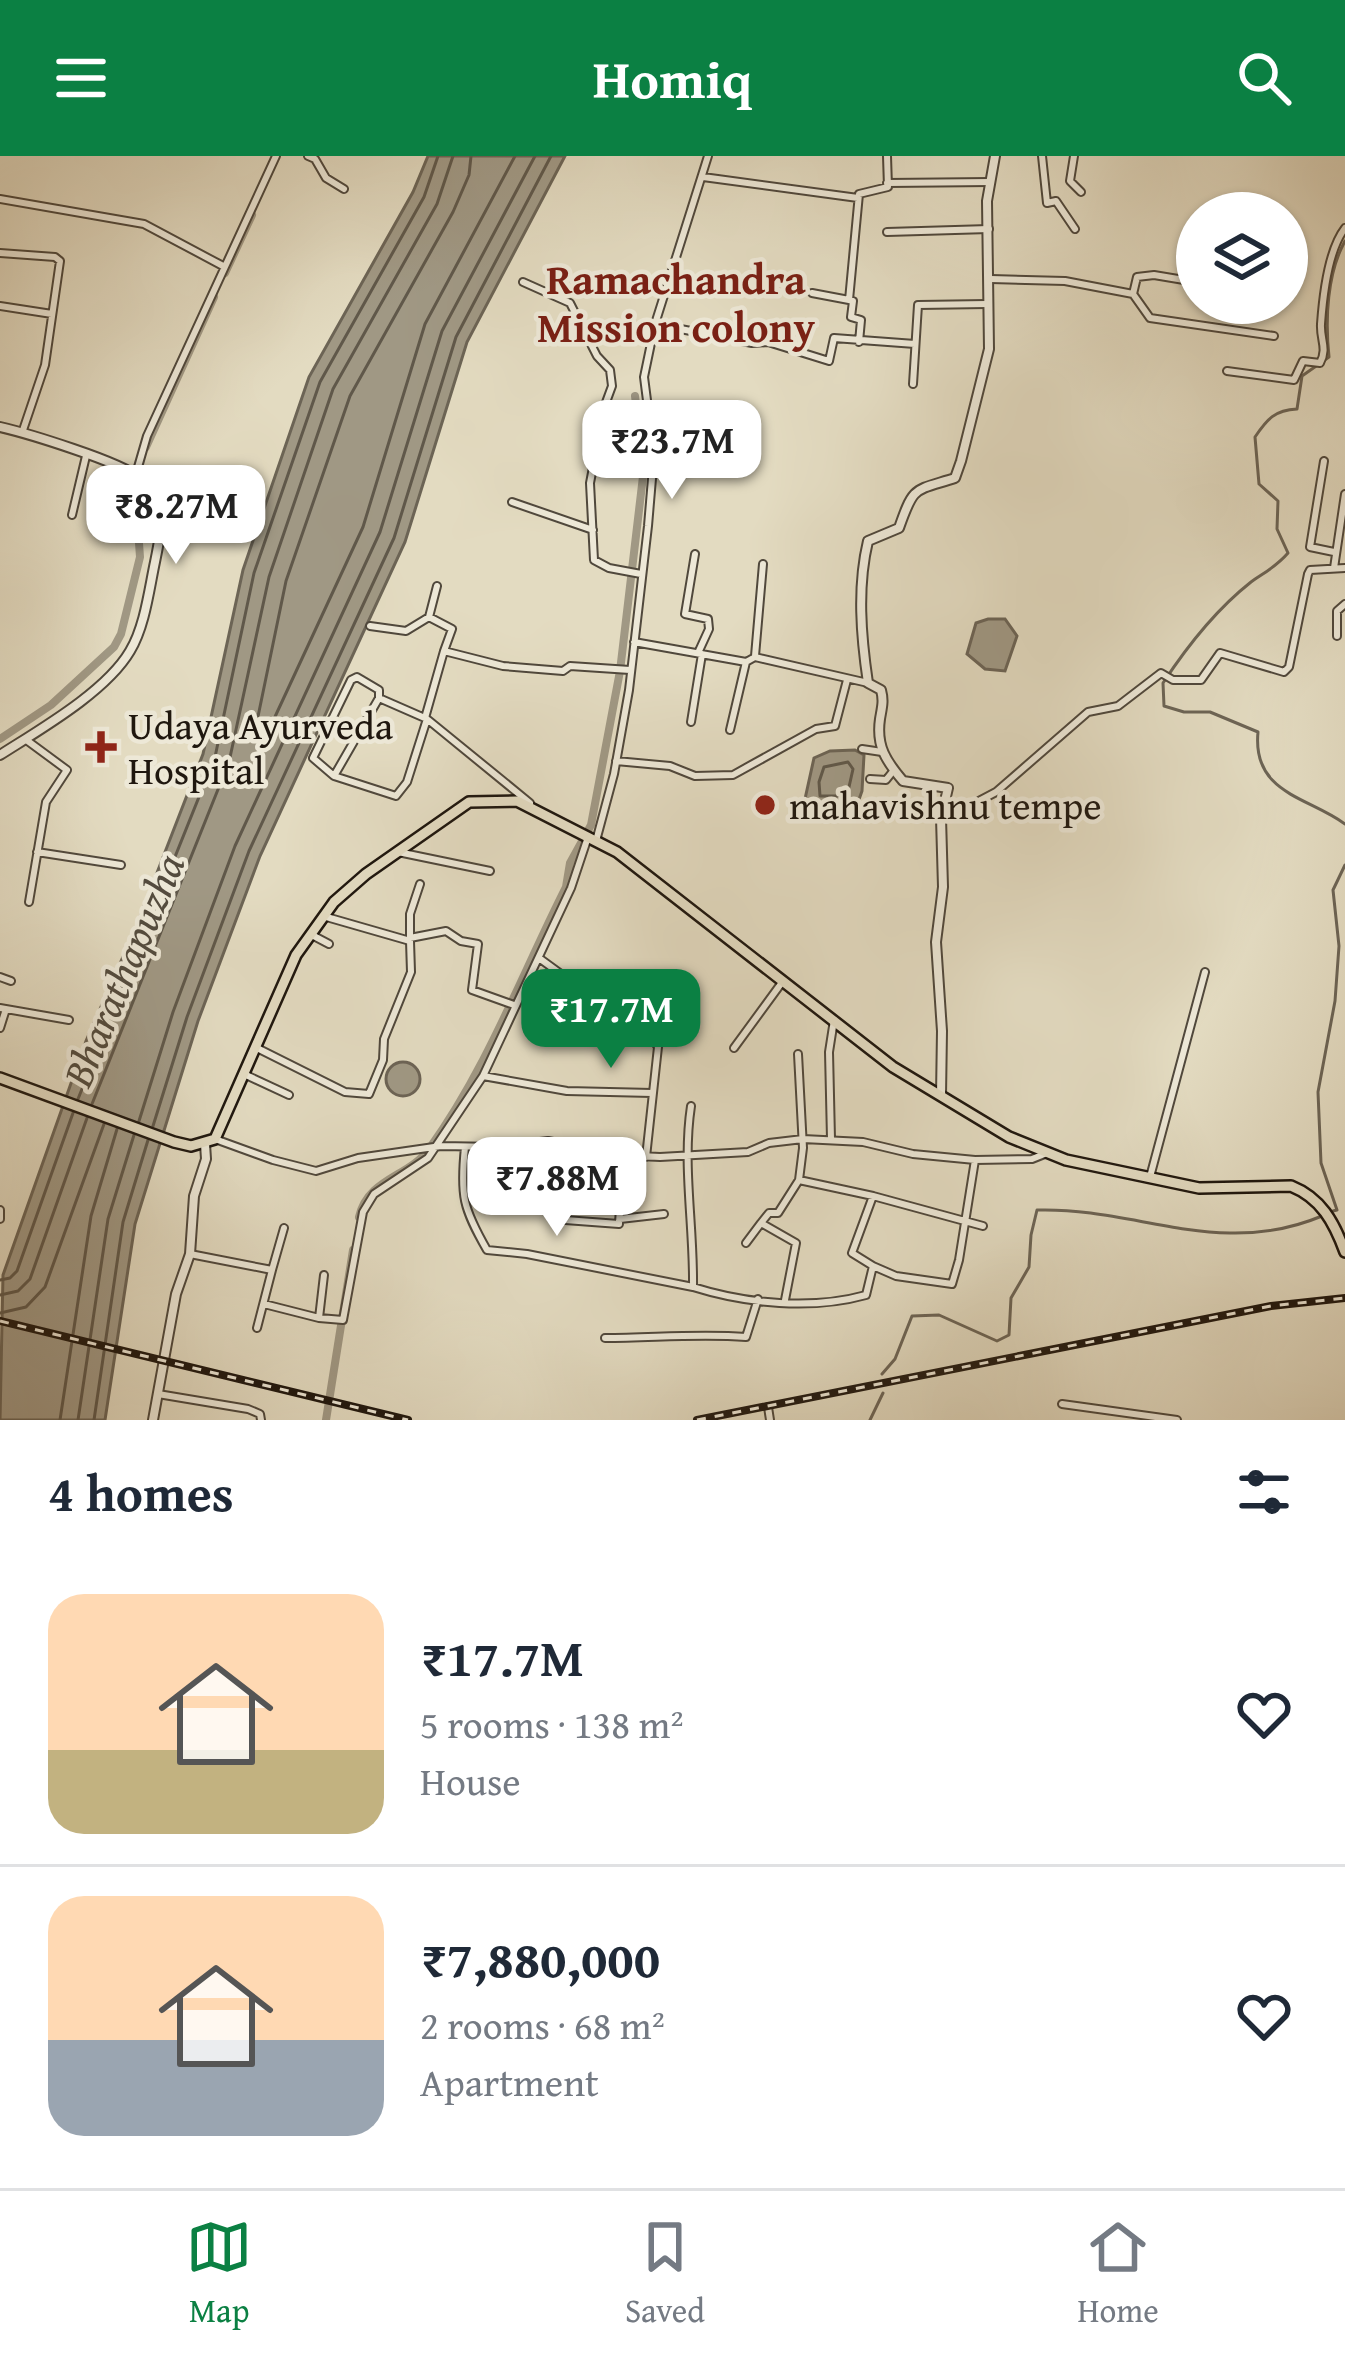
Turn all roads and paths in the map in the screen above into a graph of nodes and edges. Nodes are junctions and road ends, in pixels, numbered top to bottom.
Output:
1 (276, 156) edge
2 (308, 156) edge
3 (708, 156) edge
4 (886, 156) edge
5 (995, 156) edge
6 (1042, 156) edge
7 (1074, 156) edge
8 (703, 177) junction
9 (991, 182) junction
10 (887, 183) junction
11 (344, 190) dead end
12 (1081, 192) dead end
13 (858, 198) junction
14 (0, 200) edge
15 (1345, 228) edge
16 (989, 229) junction
17 (1075, 229) dead end
18 (887, 232) dead end
19 (0, 253) edge
20 (225, 267) junction
21 (1176, 278) edge
22 (991, 279) junction
23 (523, 282) dead end
24 (812, 293) dead end
25 (1133, 294) junction
26 (849, 300) junction
27 (991, 304) junction
28 (0, 306) edge
29 (52, 314) junction
30 (655, 324) junction
31 (1274, 336) dead end
32 (859, 342) junction
33 (915, 344) junction
34 (1227, 371) dead end
35 (913, 384) dead end
36 (0, 427) edge
37 (22, 433) junction
38 (86, 456) junction
39 (1324, 460) dead end
40 (136, 475) junction
41 (1345, 494) edge
42 (512, 502) dead end
43 (73, 515) dead end
44 (592, 530) junction
45 (1334, 552) junction
46 (695, 554) dead end
47 (763, 564) dead end
48 (1334, 568) junction
49 (1345, 568) edge
50 (634, 572) junction
51 (436, 586) dead end
52 (1345, 604) edge
53 (429, 617) junction
54 (370, 626) dead end
55 (1336, 636) dead end
56 (634, 642) junction
57 (444, 651) junction
58 (700, 653) junction
59 (751, 660) junction
60 (632, 670) junction
61 (847, 680) junction
62 (868, 683) junction
63 (379, 698) junction
64 (426, 718) junction
65 (692, 722) dead end
66 (730, 730) dead end
67 (25, 739) junction
68 (862, 749) dead end
69 (881, 752) junction
70 (0, 755) edge
71 (616, 761) junction
72 (894, 770) junction
73 (334, 776) junction
74 (871, 779) dead end
75 (537, 809) junction
76 (942, 814) junction
77 (589, 838) junction
78 (38, 852) junction
79 (398, 852) junction
80 (122, 866) dead end
81 (490, 871) dead end
82 (420, 884) dead end
83 (29, 902) dead end
84 (323, 916) junction
85 (310, 934) junction
86 (410, 939) junction
87 (329, 944) dead end
88 (539, 958) junction
89 (1205, 972) dead end
90 (0, 977) edge
91 (11, 981) dead end
92 (783, 981) junction
93 (516, 1005) junction
94 (3, 1008) edge
95 (68, 1020) dead end
96 (834, 1020) junction
97 (0, 1028) edge
98 (257, 1048) junction
99 (734, 1048) dead end
100 (798, 1054) dead end
101 (245, 1076) junction
102 (483, 1076) junction
103 (0, 1078) edge
104 (653, 1093) junction
105 (289, 1095) dead end
106 (941, 1095) junction
107 (691, 1106) dead end
108 (802, 1138) junction
109 (830, 1139) junction
110 (210, 1141) junction
111 (561, 1143) junction
112 (431, 1148) junction
113 (465, 1148) junction
114 (1047, 1153) junction
115 (623, 1155) junction
116 (646, 1156) junction
117 (685, 1156) junction
118 (975, 1160) junction
119 (1150, 1177) junction
120 (799, 1180) junction
121 (873, 1196) junction
122 (0, 1210) edge
123 (664, 1214) dead end
124 (0, 1219) edge
125 (620, 1219) junction
126 (963, 1222) junction
127 (761, 1223) junction
128 (983, 1226) dead end
129 (284, 1228) dead end
130 (1341, 1229) edge
131 (746, 1243) dead end
132 (1345, 1252) edge
133 (190, 1254) junction
134 (873, 1266) junction
135 (272, 1270) junction
136 (324, 1274) dead end
137 (694, 1287) junction
138 (758, 1299) junction
139 (785, 1300) junction
140 (264, 1304) junction
141 (319, 1318) junction
142 (257, 1328) dead end
143 (605, 1338) dead end
144 (157, 1394) junction
145 (1062, 1404) dead end
146 (768, 1407) dead end
147 (153, 1420) edge
148 (261, 1420) edge
149 (770, 1420) edge
150 (1177, 1420) edge

1 - 20 street
2 - 11 street
3 - 8 street
4 - 10 street
5 - 9 street
6 - 17 street
7 - 12 street
8 - 13 street
8 - 30 street
9 - 10 street
9 - 16 street
10 - 13 street
13 - 26 street
14 - 20 street
15 - 34 street
16 - 18 street
16 - 22 street
19 - 29 street
20 - 40 street
21 - 25 street
22 - 25 street
22 - 27 street
23 - 44 street
24 - 26 street
25 - 31 street
26 - 32 street
27 - 33 street
27 - 62 street
28 - 29 street
29 - 37 street
30 - 32 street
30 - 50 street
32 - 33 street
33 - 35 street
36 - 37 street
37 - 38 street
38 - 40 street
38 - 43 street
39 - 45 street
40 - 67 street
41 - 45 street
42 - 44 street
44 - 50 street
45 - 48 street
46 - 58 street
47 - 59 street
48 - 49 street
48 - 76 street
50 - 56 street
51 - 53 street
52 - 55 street
53 - 54 street
53 - 57 street
56 - 58 street
56 - 60 street
57 - 60 street
57 - 64 street
58 - 59 street
58 - 65 street
59 - 61 street
59 - 66 street
60 - 71 street
61 - 62 street
61 - 71 street
62 - 69 street
63 - 64 street
63 - 73 street
63 - 73 street
64 - 73 street
64 - 75 street
67 - 70 street
67 - 78 street
68 - 69 street
69 - 72 street
71 - 77 street
72 - 74 street
72 - 76 street
75 - 77 main road
75 - 79 main road
76 - 106 street
77 - 88 street
77 - 92 main road
78 - 80 street
78 - 83 street
79 - 81 street
79 - 84 main road
82 - 86 street
84 - 85 main road
84 - 86 street
85 - 87 street
85 - 98 main road
86 - 93 street
86 - 98 street
88 - 93 street
88 - 104 street
89 - 119 street
90 - 91 street
92 - 96 main road
92 - 99 street
93 - 102 street
94 - 95 street
94 - 97 street
96 - 106 main road
96 - 109 street
98 - 101 main road
100 - 108 street
101 - 105 street
101 - 110 main road
102 - 104 street
102 - 112 street
103 - 110 main road
104 - 116 street
106 - 114 main road
107 - 117 street
108 - 109 street
108 - 117 street
108 - 120 street
109 - 118 street
110 - 112 street
110 - 133 street
111 - 113 street
111 - 115 street
111 - 125 street
112 - 113 street
112 - 141 street
113 - 137 street
114 - 118 street
114 - 119 main road
115 - 116 street
115 - 125 street
116 - 117 street
117 - 137 street
118 - 126 street
119 - 130 main road
120 - 121 street
120 - 127 street
121 - 126 street
121 - 134 street
122 - 124 street
123 - 125 street
126 - 128 street
126 - 134 street
127 - 131 street
127 - 139 street
129 - 135 street
130 - 132 main road
133 - 135 street
133 - 144 street
134 - 139 street
135 - 140 street
136 - 141 street
137 - 138 street
138 - 139 street
138 - 143 street
140 - 141 street
140 - 142 street
144 - 147 street
144 - 148 street
145 - 150 street
146 - 149 street

